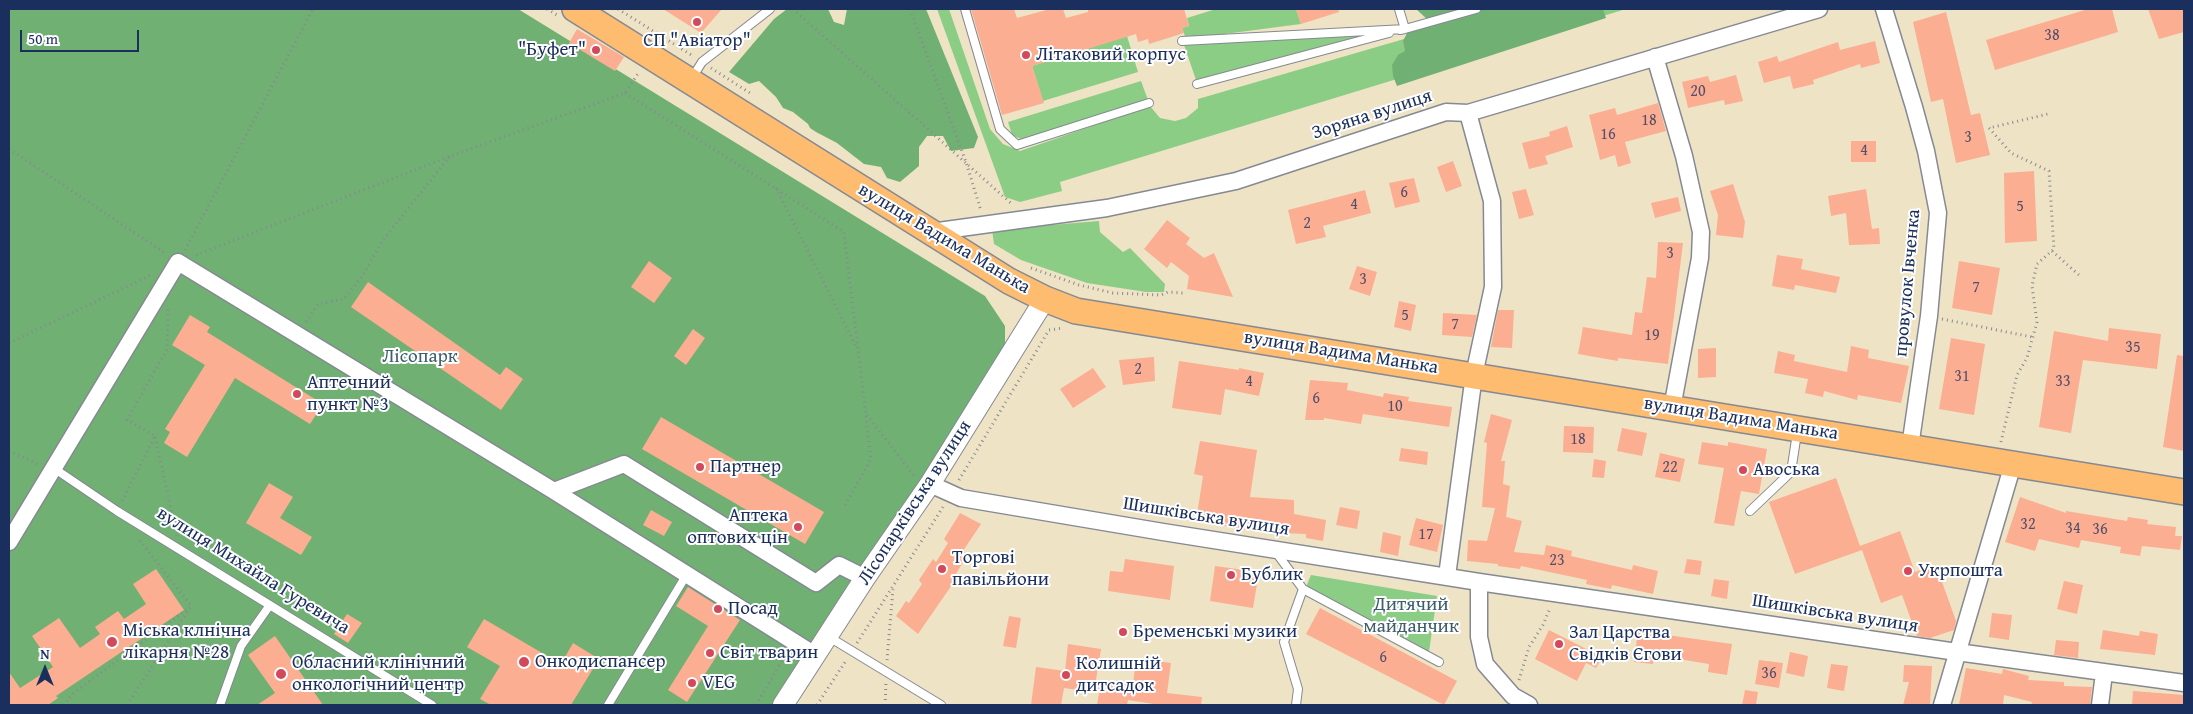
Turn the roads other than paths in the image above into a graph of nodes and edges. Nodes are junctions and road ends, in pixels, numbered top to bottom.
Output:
1 (575, 9) edge
2 (770, 9) edge
3 (965, 9) edge
4 (1399, 9) edge
5 (1476, 9) edge
6 (1819, 9) edge
7 (1884, 9) edge
8 (1404, 29) junction
9 (1182, 41) dead end
10 (1656, 57) junction
11 (696, 71) junction
12 (1197, 84) dead end
13 (1148, 103) dead end
14 (1468, 113) junction
15 (931, 232) junction
16 (1045, 299) junction
17 (1474, 375) junction
18 (1672, 408) junction
19 (1797, 428) junction
20 (1910, 447) junction
21 (2005, 463) junction
22 (55, 469) junction
23 (924, 483) junction
24 (554, 491) junction
25 (2184, 492) edge
26 (1750, 511) dead end
27 (9, 542) edge
28 (1273, 548) junction
29 (688, 574) junction
30 (1448, 576) junction
31 (865, 578) junction
32 (1479, 582) junction
33 (1303, 589) junction
34 (270, 605) junction
35 (827, 636) junction
36 (1957, 652) junction
37 (816, 655) junction
38 (1439, 662) dead end
39 (2104, 673) junction
40 (2184, 683) edge
41 (220, 705) edge
42 (432, 705) edge
43 (608, 705) edge
44 (783, 705) edge
45 (941, 705) edge
46 (1296, 705) edge
47 (1529, 705) edge
48 (1942, 705) edge
49 (2100, 705) edge

1 - 11 main road, вулиця Вадима Манька
2 - 11 lane
3 - 13 lane
4 - 8 lane
5 - 8 lane
6 - 10 street, Зоряна вулиця
7 - 20 street, провулок Івченка
8 - 9 lane
8 - 12 lane
10 - 14 street, Зоряна вулиця
10 - 18 street
11 - 15 main road, вулиця Вадима Манька
14 - 15 street, Зоряна вулиця
14 - 17 street
15 - 16 main road, вулиця Вадима Манька
16 - 17 main road, вулиця Вадима Манька
16 - 23 street, Лісопарківська вулиця
17 - 18 main road, вулиця Вадима Манька
17 - 30 street
18 - 19 main road, вулиця Вадима Манька
19 - 20 main road, вулиця Вадима Манька
19 - 26 lane
20 - 21 main road, вулиця Вадима Манька
21 - 25 main road, вулиця Вадима Манька
21 - 36 street
22 - 24 street
22 - 27 street
22 - 34 lane, вулиця Михайла Гуревича
23 - 28 street, Шишківська вулиця
23 - 31 street, Лісопарківська вулиця
24 - 29 street
24 - 31 street
28 - 30 street, Шишківська вулиця
28 - 33 lane
29 - 37 street
29 - 43 lane
30 - 32 street, Шишківська вулиця
31 - 35 street, Лісопарківська вулиця
32 - 36 street, Шишківська вулиця
32 - 47 street
33 - 38 lane
33 - 46 lane
34 - 41 lane
34 - 42 lane, вулиця Михайла Гуревича
35 - 37 street, Лісопарківська вулиця
35 - 45 lane
36 - 39 street, Шишківська вулиця
36 - 48 street
37 - 44 street, Лісопарківська вулиця
39 - 40 street, Шишківська вулиця
39 - 49 street

